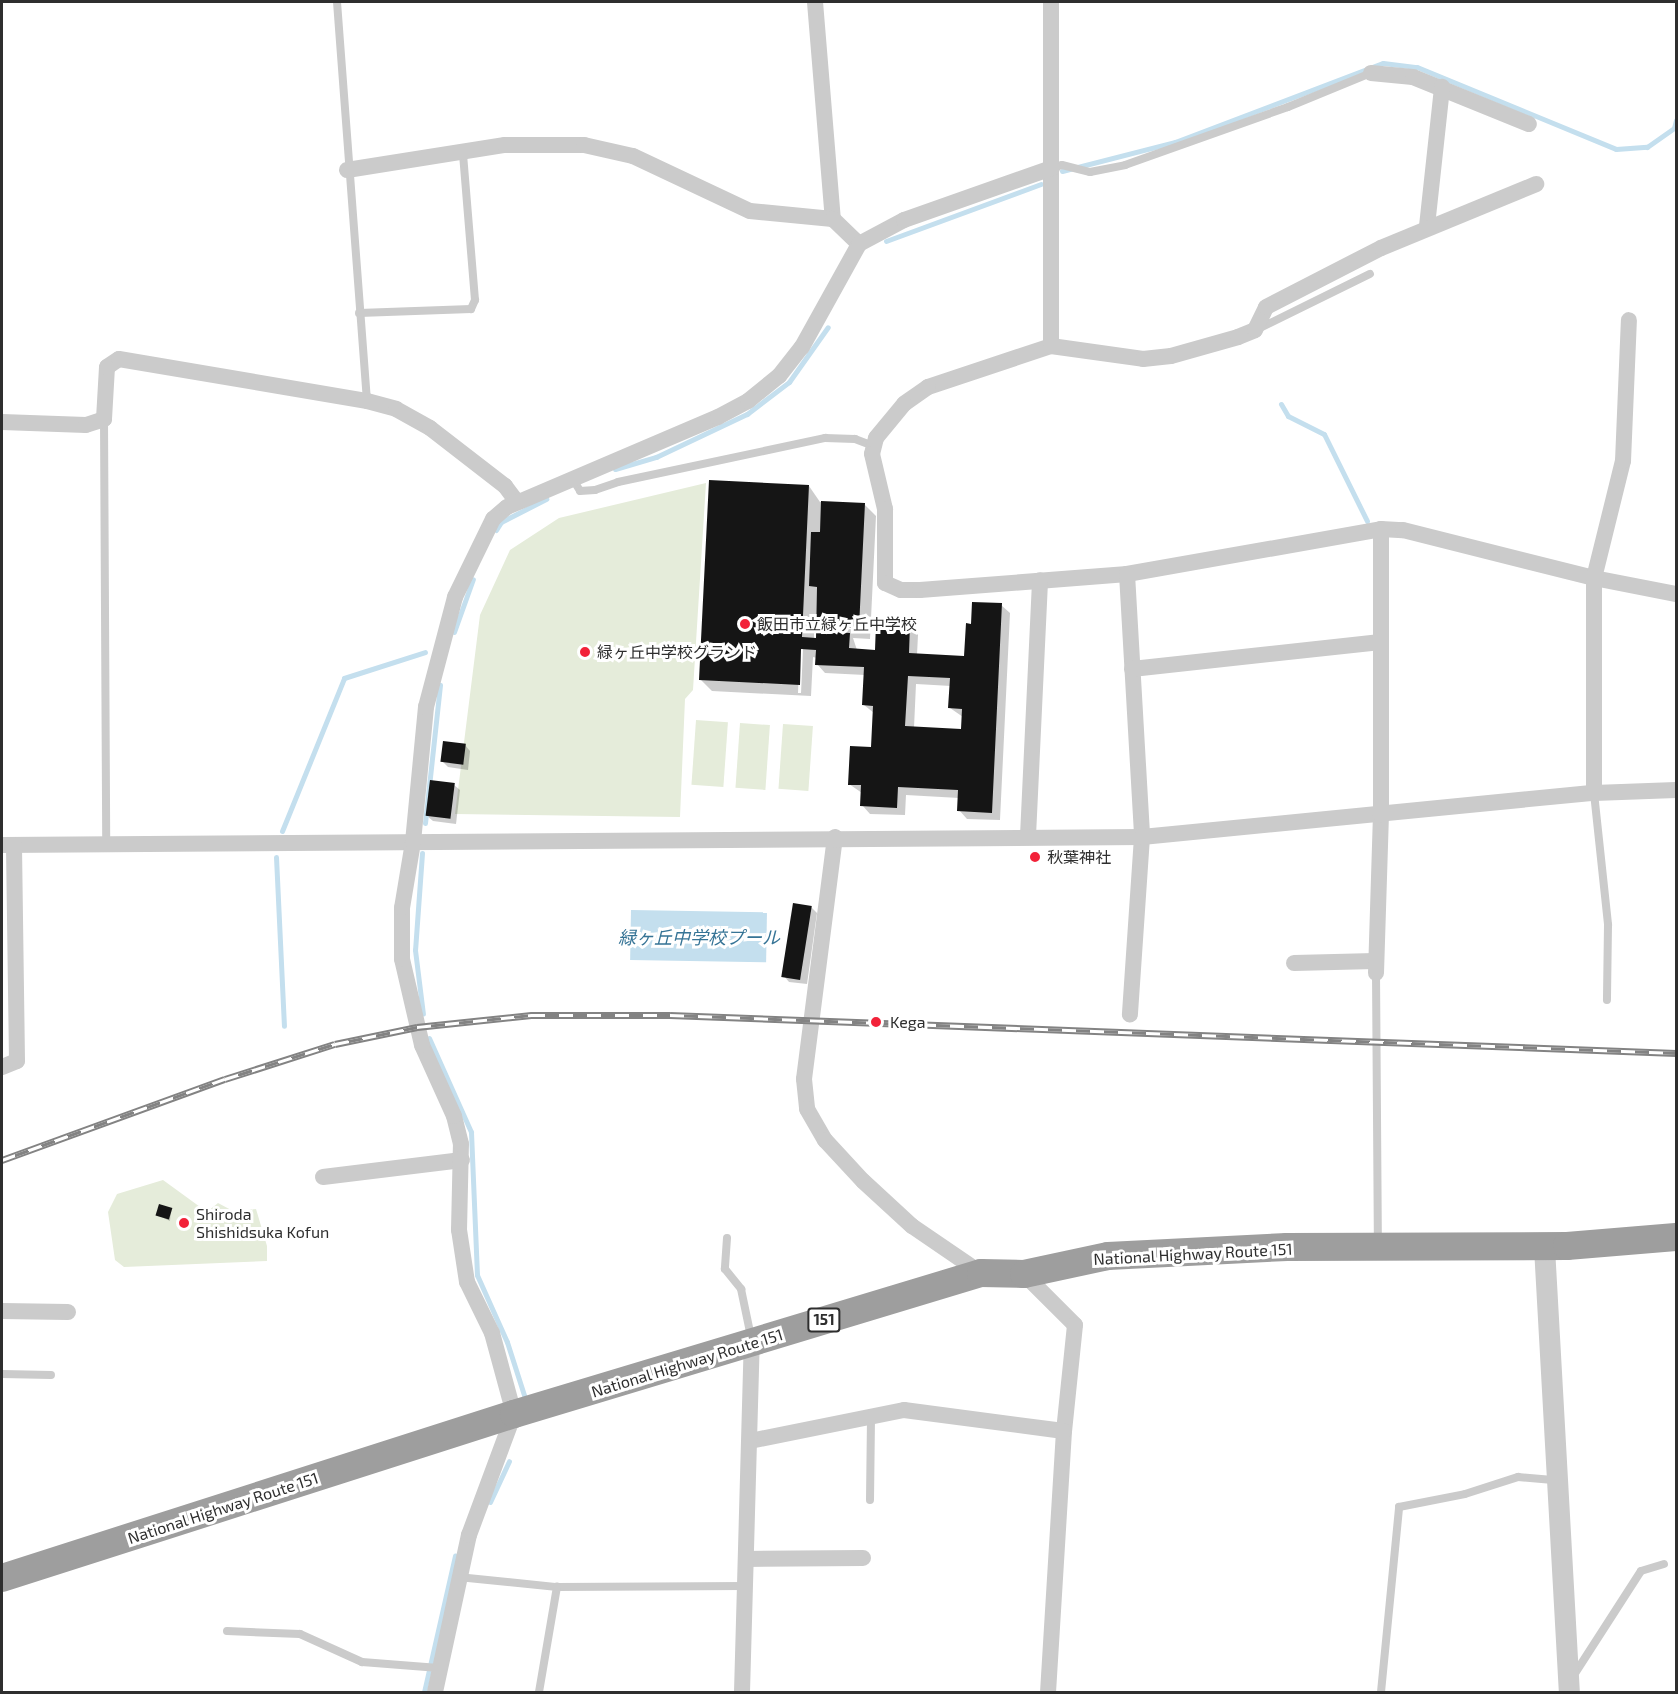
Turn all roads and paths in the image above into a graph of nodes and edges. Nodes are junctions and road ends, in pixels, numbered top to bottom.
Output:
1 (337, 2) edge
2 (815, 2) edge
3 (1051, 2) edge
4 (1371, 73) joint
5 (1442, 87) junction
6 (1529, 124) dead end
7 (463, 153) junction
8 (1057, 166) junction
9 (347, 170) junction
10 (1536, 184) dead end
11 (833, 219) junction
12 (1426, 226) junction
13 (859, 244) junction
14 (1370, 274) dead end
15 (359, 314) junction
16 (1629, 320) dead end
17 (1256, 330) junction
18 (1052, 346) junction
19 (367, 400) junction
20 (104, 419) junction
21 (2, 422) edge
22 (873, 446) junction
23 (575, 483) junction
24 (517, 502) junction
25 (1381, 529) junction
26 (1127, 574) junction
27 (1594, 578) junction
28 (1040, 580) junction
29 (1677, 594) edge
30 (1381, 642) junction
31 (1132, 669) junction
32 (1677, 790) edge
33 (1594, 793) junction
34 (1381, 815) junction
35 (1028, 836) junction
36 (835, 837) junction
37 (1142, 837) junction
38 (413, 842) junction
39 (8, 845) edge
40 (106, 845) junction
41 (1294, 963) dead end
42 (1375, 967) junction
43 (1607, 1000) dead end
44 (1130, 1015) dead end
45 (2, 1067) edge
46 (462, 1160) junction
47 (323, 1177) dead end
48 (1378, 1235) dead end
49 (1677, 1237) edge
50 (727, 1238) dead end
51 (1544, 1247) junction
52 (981, 1273) junction
53 (1024, 1274) junction
54 (2, 1311) edge
55 (68, 1312) dead end
56 (752, 1343) junction
57 (2, 1374) edge
58 (51, 1375) dead end
59 (514, 1414) junction
60 (871, 1414) junction
61 (1064, 1431) junction
62 (750, 1441) junction
63 (1556, 1480) junction
64 (870, 1500) dead end
65 (863, 1558) dead end
66 (746, 1559) junction
67 (1664, 1563) dead end
68 (458, 1577) junction
69 (2, 1578) edge
70 (745, 1586) junction
71 (557, 1587) junction
72 (227, 1631) dead end
73 (433, 1667) junction
74 (1569, 1688) edge
75 (435, 1692) edge
76 (538, 1692) edge
77 (742, 1692) edge
78 (1048, 1692) edge
79 (1381, 1692) edge

1 - 9 lane
2 - 11 street
3 - 8 street
4 - 5 street
4 - 8 lane
5 - 6 street
5 - 12 street
7 - 9 street
7 - 11 street
7 - 15 lane
8 - 13 street
8 - 18 street
9 - 15 lane
10 - 12 street
11 - 13 street
12 - 17 street
13 - 23 street
14 - 17 lane
15 - 19 lane
16 - 27 street
17 - 18 street
18 - 22 street
19 - 20 street
19 - 24 street
20 - 21 street
20 - 40 lane
22 - 23 lane
22 - 28 street
23 - 24 street
24 - 38 street
25 - 26 street
25 - 27 street
25 - 30 street
26 - 28 street
26 - 31 street
27 - 29 street
27 - 33 street
28 - 35 street
30 - 31 street
30 - 34 street
31 - 37 street
32 - 33 street
33 - 34 street
33 - 43 lane
34 - 37 street
34 - 42 street
35 - 36 street
35 - 37 street
36 - 38 street
36 - 52 street
37 - 44 street
38 - 40 street
38 - 46 street
39 - 40 street
39 - 45 street
41 - 42 street
42 - 48 lane
46 - 47 street
46 - 59 street
49 - 51 highway, National Highway Route 151 / 151
50 - 56 lane
51 - 53 highway, National Highway Route 151 / 151
51 - 63 street
52 - 53 highway, National Highway Route 151 / 151
52 - 56 highway, National Highway Route 151 / 151
53 - 61 street
54 - 55 street
56 - 59 highway, National Highway Route 151 / 151
56 - 62 street
57 - 58 lane
59 - 68 street
59 - 69 highway, National Highway Route 151 / 151
60 - 61 street
60 - 62 street
60 - 64 lane
61 - 78 street
62 - 66 street
63 - 74 street
63 - 79 lane
65 - 66 street
66 - 70 street
67 - 74 lane
68 - 71 lane
68 - 73 street
70 - 71 lane
70 - 77 street
71 - 76 lane
72 - 73 lane
73 - 75 street

